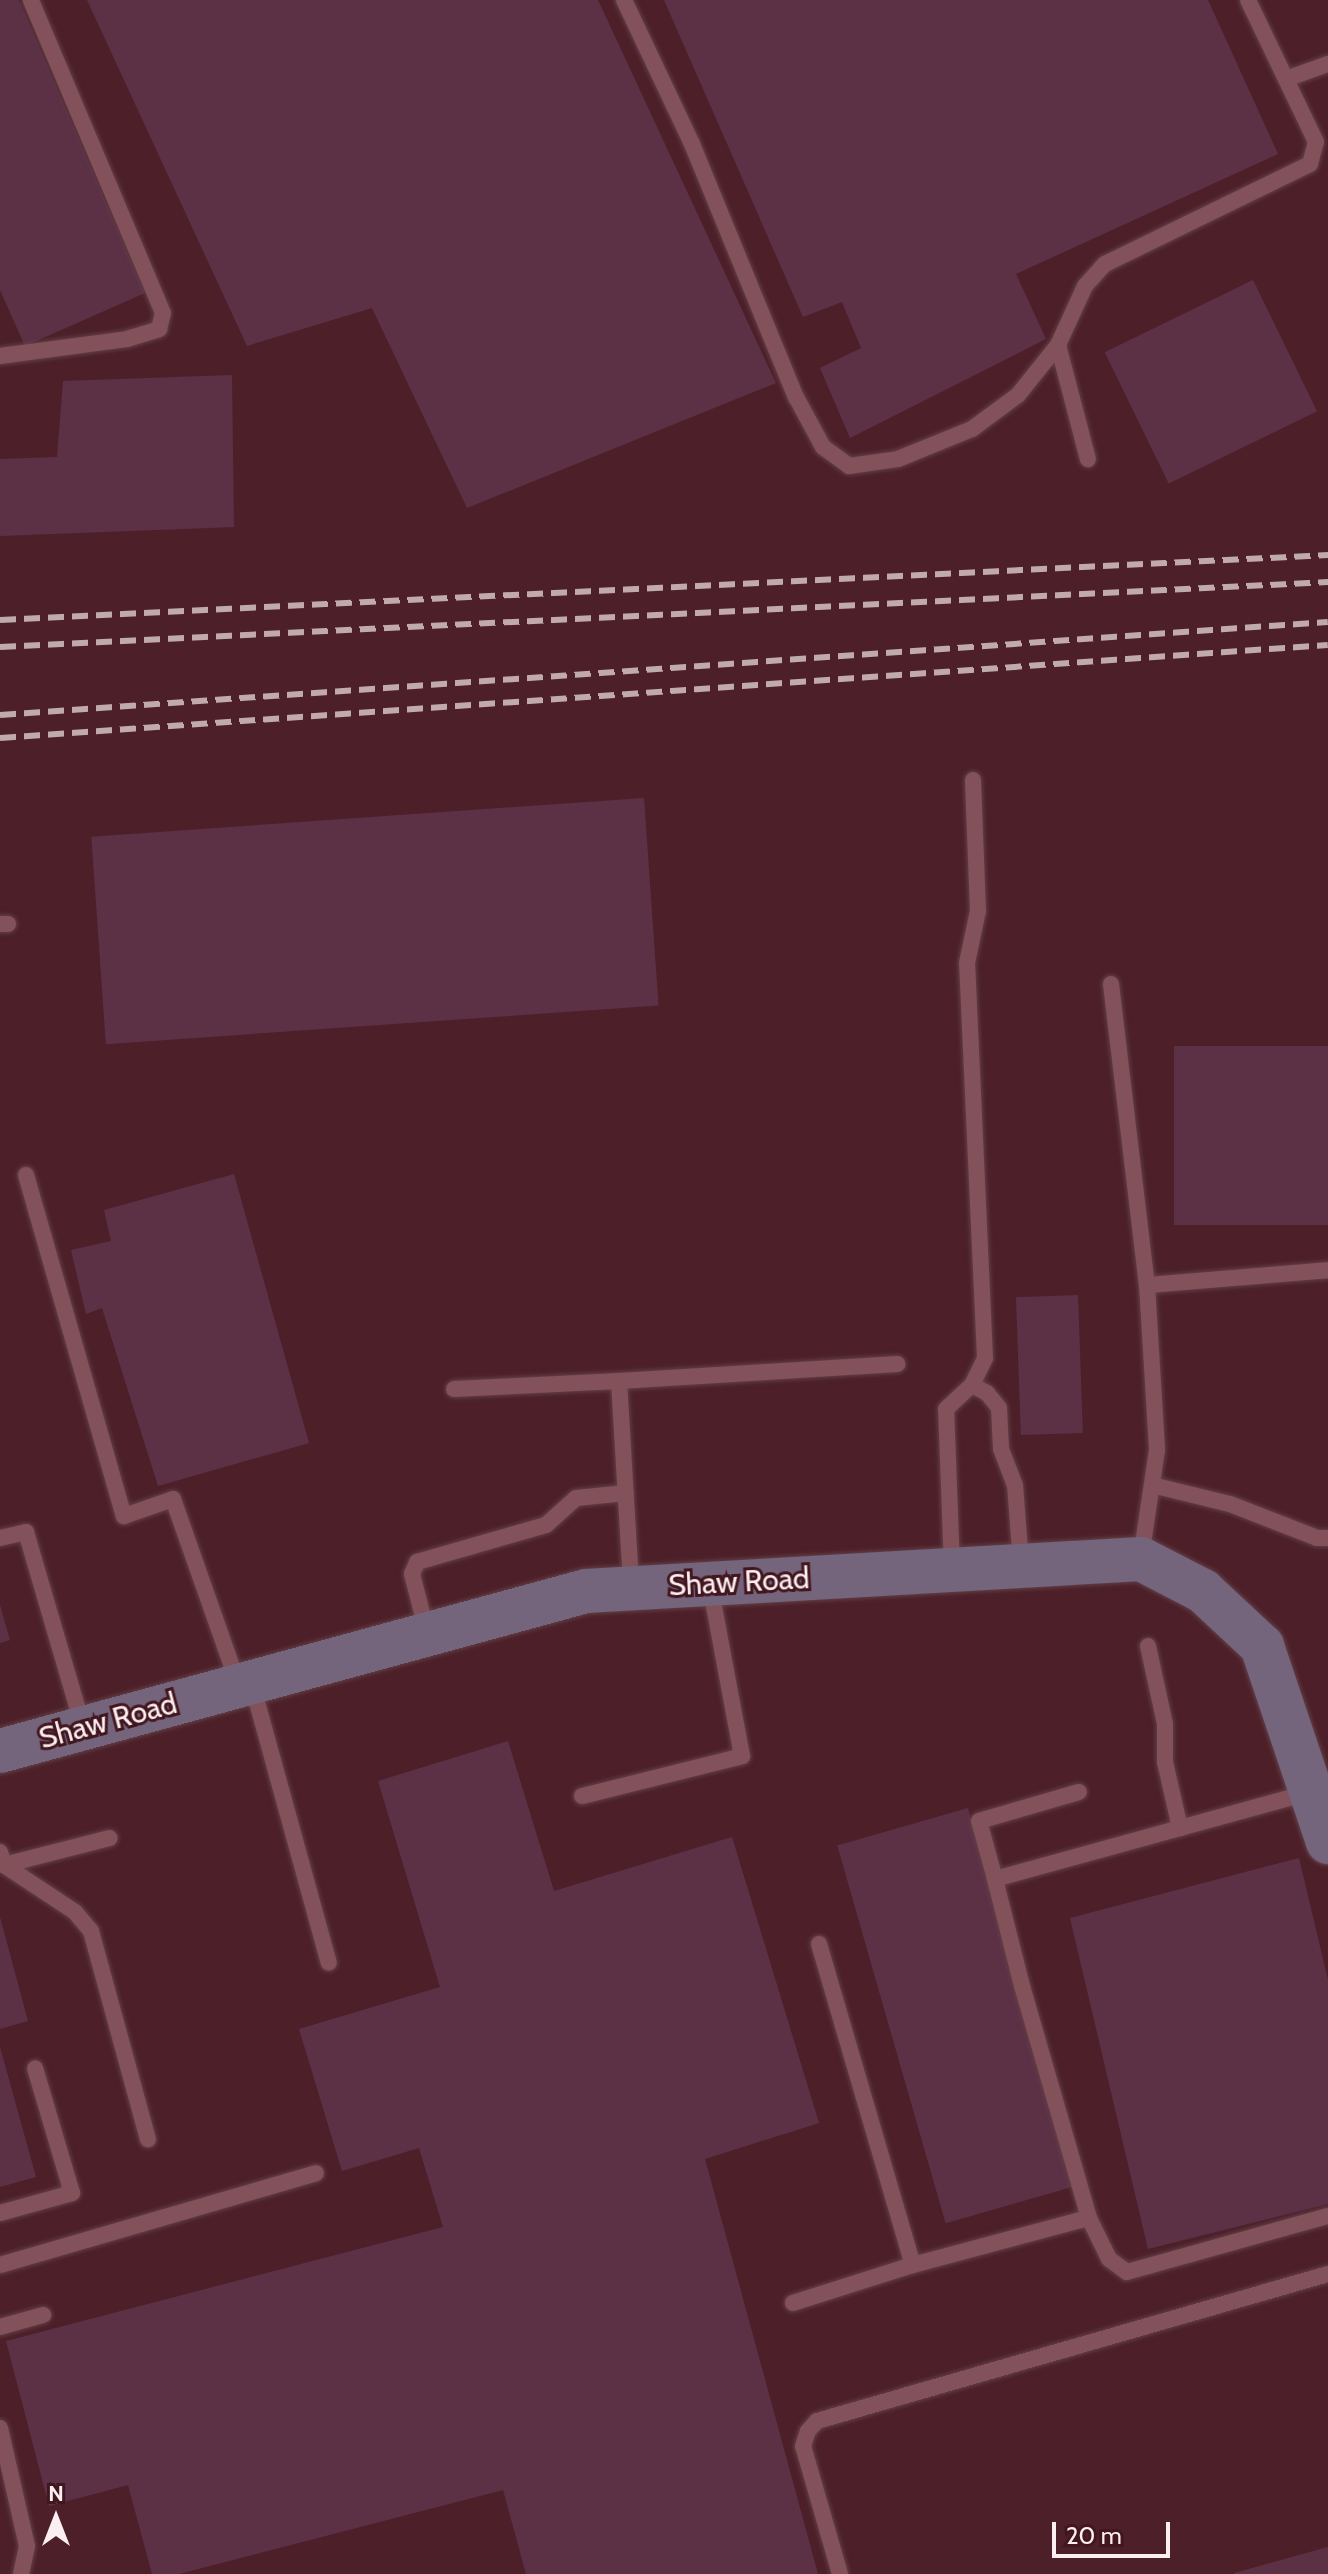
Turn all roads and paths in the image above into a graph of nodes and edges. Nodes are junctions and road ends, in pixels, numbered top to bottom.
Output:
1 (31, 0) edge
2 (624, 0) edge
3 (1248, 0) edge
4 (1328, 64) edge
5 (1286, 79) junction
6 (1058, 345) junction
7 (0, 356) edge
8 (1088, 459) dead end
9 (973, 780) dead end
10 (1111, 984) dead end
11 (26, 1175) dead end
12 (1328, 1270) edge
13 (1147, 1285) junction
14 (897, 1364) dead end
15 (619, 1381) junction
16 (972, 1385) junction
17 (454, 1389) dead end
18 (1152, 1485) junction
19 (626, 1493) junction
20 (0, 1538) edge
21 (1328, 1538) edge
22 (1141, 1559) junction
23 (1022, 1566) junction
24 (952, 1570) junction
25 (710, 1583) junction
26 (631, 1588) junction
27 (428, 1634) junction
28 (1148, 1646) dead end
29 (246, 1684) junction
30 (83, 1728) junction
31 (0, 1751) edge
32 (1315, 1774) edge
33 (1079, 1792) dead end
34 (582, 1796) dead end
35 (1180, 1828) junction
36 (110, 1838) dead end
37 (1328, 1842) edge
38 (2, 1858) edge
39 (995, 1879) junction
40 (819, 1944) dead end
41 (329, 1963) dead end
42 (35, 2068) dead end
43 (148, 2139) dead end
44 (316, 2173) dead end
45 (0, 2213) edge
46 (1328, 2216) edge
47 (1089, 2218) junction
48 (0, 2265) edge
49 (913, 2265) junction
50 (1328, 2274) edge
51 (793, 2303) dead end
52 (43, 2315) dead end
53 (0, 2327) edge
54 (0, 2428) edge
55 (21, 2574) edge
56 (840, 2574) edge

1 - 7 lane
2 - 6 lane
3 - 5 lane
4 - 5 lane
5 - 6 lane
6 - 8 lane
9 - 16 lane
10 - 13 lane
11 - 29 lane
12 - 13 lane
13 - 18 lane
14 - 15 lane
15 - 17 lane
15 - 19 lane
16 - 23 lane
16 - 24 lane
18 - 21 lane
18 - 22 lane
19 - 26 lane
19 - 27 lane
20 - 30 lane
22 - 23 street, Shaw Road
22 - 32 street
23 - 24 street, Shaw Road
24 - 25 street, Shaw Road
25 - 26 street, Shaw Road
25 - 34 lane
26 - 27 street, Shaw Road
27 - 29 street, Shaw Road
28 - 35 lane
29 - 30 street, Shaw Road
29 - 41 lane
30 - 31 street, Shaw Road
32 - 35 lane
32 - 37 street
33 - 39 lane
35 - 39 lane
36 - 38 lane
38 - 43 lane
39 - 47 lane
40 - 49 lane
42 - 45 lane
44 - 48 lane
46 - 47 lane
47 - 49 lane
49 - 51 lane
50 - 56 lane
52 - 53 lane
54 - 55 lane

